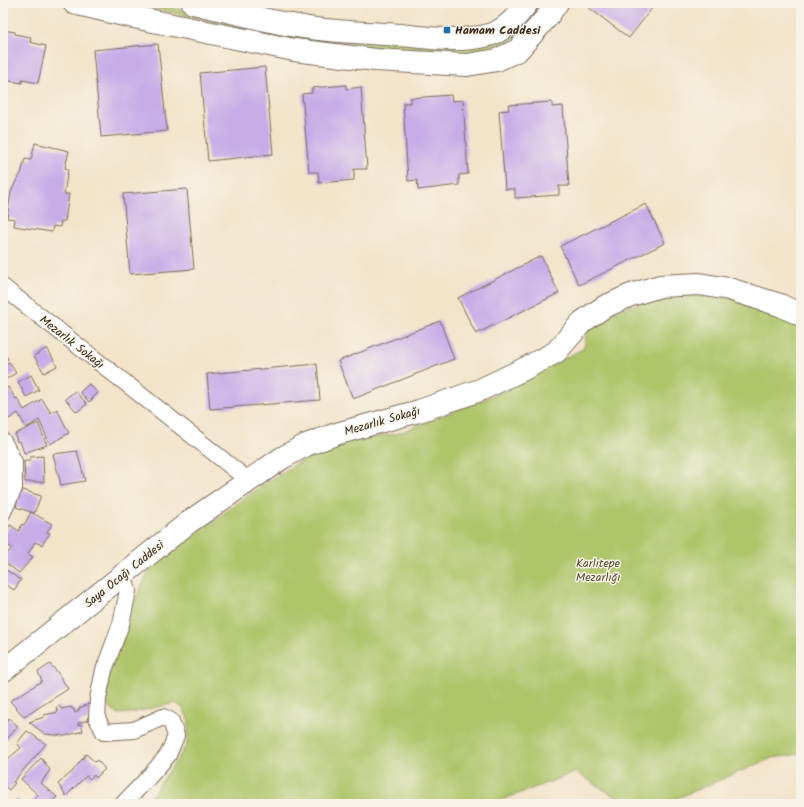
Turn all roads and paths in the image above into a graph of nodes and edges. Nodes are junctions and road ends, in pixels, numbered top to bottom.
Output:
1 (74, 3) edge
2 (193, 3) edge
3 (527, 3) edge
4 (557, 3) edge
5 (3, 287) edge
6 (801, 315) edge
7 (3, 441) edge
8 (249, 481) junction
9 (3, 512) edge
10 (123, 575) junction
11 (3, 672) edge
12 (123, 804) edge

1 - 4 street
2 - 3 street
5 - 8 street, Mezarlık Sokağı
6 - 8 street, Mezarlık Sokağı
7 - 9 street
8 - 10 street, Saya Ocağı Caddesi
10 - 11 street, Saya Ocağı Caddesi
10 - 12 street

